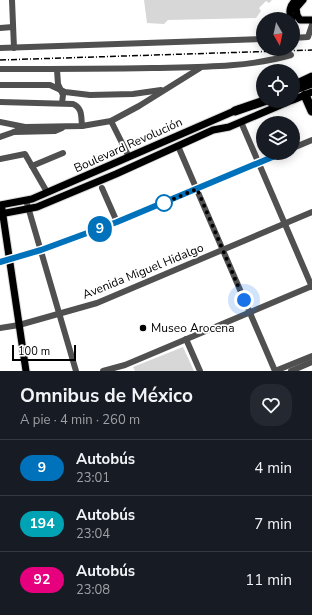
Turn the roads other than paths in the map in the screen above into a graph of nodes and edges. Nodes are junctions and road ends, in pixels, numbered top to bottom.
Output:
1 (12, 0) edge
2 (303, 0) edge
3 (293, 1) edge
4 (290, 12) edge
5 (312, 20) edge
6 (300, 24) edge
7 (312, 25) edge
8 (0, 28) edge
9 (13, 28) junction
10 (300, 38) edge
11 (256, 39) edge
12 (0, 48) edge
13 (14, 48) junction
14 (288, 56) edge
15 (200, 68) junction
16 (0, 69) edge
17 (57, 70) junction
18 (310, 79) edge
19 (300, 83) edge
20 (0, 85) edge
21 (300, 85) edge
22 (312, 88) edge
23 (61, 90) junction
24 (164, 90) junction
25 (300, 93) edge
26 (309, 93) edge
27 (256, 101) edge
28 (0, 102) edge
29 (62, 103) junction
30 (256, 104) edge
31 (264, 108) edge
32 (273, 108) edge
33 (235, 111) junction
34 (312, 112) edge
35 (111, 121) junction
36 (0, 122) edge
37 (241, 122) junction
38 (82, 126) junction
39 (25, 127) junction
40 (66, 127) junction
41 (214, 130) junction
42 (14, 132) junction
43 (0, 137) edge
44 (312, 140) edge
45 (300, 145) edge
46 (178, 146) junction
47 (63, 153) dead end
48 (129, 156) junction
49 (0, 159) edge
50 (266, 160) edge
51 (259, 163) junction
52 (32, 166) junction
53 (102, 188) dead end
54 (197, 189) junction
55 (47, 192) junction
56 (26, 200) junction
57 (1, 205) edge
58 (29, 209) junction
59 (312, 212) edge
60 (1, 214) edge
61 (117, 222) junction
62 (285, 224) junction
63 (41, 250) junction
64 (223, 250) junction
65 (9, 260) junction
66 (0, 262) edge
67 (312, 287) edge
68 (250, 312) junction
69 (60, 314) junction
70 (19, 325) junction
71 (0, 328) edge
72 (186, 339) junction
73 (312, 356) edge
74 (312, 362) edge
75 (124, 364) junction
76 (26, 371) edge
77 (76, 371) edge
78 (103, 371) edge
79 (127, 371) edge
80 (200, 371) edge
81 (275, 371) edge
82 (291, 371) edge

1 - 9 street
2 - 5 main road
3 - 4 main road
6 - 7 main road
7 - 10 street
8 - 9 street
9 - 13 street
11 - 13 street
12 - 13 street
14 - 15 street
15 - 17 street
15 - 24 street
16 - 17 street
17 - 23 street
18 - 19 main road
18 - 21 highway
20 - 23 street
22 - 25 main road
23 - 24 street
23 - 29 street
24 - 35 street
26 - 34 highway
27 - 33 main road, Boulevard Revolución
28 - 29 street
29 - 38 street
30 - 33 highway
31 - 41 main road
32 - 37 main road
33 - 48 main road, Boulevard Revolución
35 - 38 street
35 - 48 street
36 - 39 street
37 - 41 main road
37 - 51 street
38 - 40 street
39 - 40 street
39 - 42 street
40 - 42 street
41 - 46 main road
42 - 43 street
44 - 45 street
46 - 54 street
46 - 58 main road
47 - 52 street
48 - 55 main road, Boulevard Revolución
49 - 52 street
50 - 51 street
51 - 54 street
51 - 62 street
52 - 55 street
53 - 61 street
54 - 61 street
54 - 64 street
55 - 56 main road, Boulevard Revolución
56 - 57 main road, Boulevard Revolución
56 - 58 street
57 - 60 main road
58 - 60 main road
58 - 63 street
59 - 62 street, Avenida Miguel Hidalgo
60 - 65 main road
61 - 63 street
62 - 64 street, Avenida Miguel Hidalgo
62 - 67 street
63 - 65 street
63 - 69 street
64 - 68 street
64 - 69 street, Avenida Miguel Hidalgo
65 - 66 street
65 - 70 main road
67 - 68 street
68 - 72 street
68 - 81 street
69 - 70 street, Avenida Miguel Hidalgo
69 - 77 street
70 - 71 street, Avenida Miguel Hidalgo
70 - 76 main road
72 - 75 street
72 - 80 street
73 - 81 street
74 - 82 street
75 - 78 street
75 - 79 street

